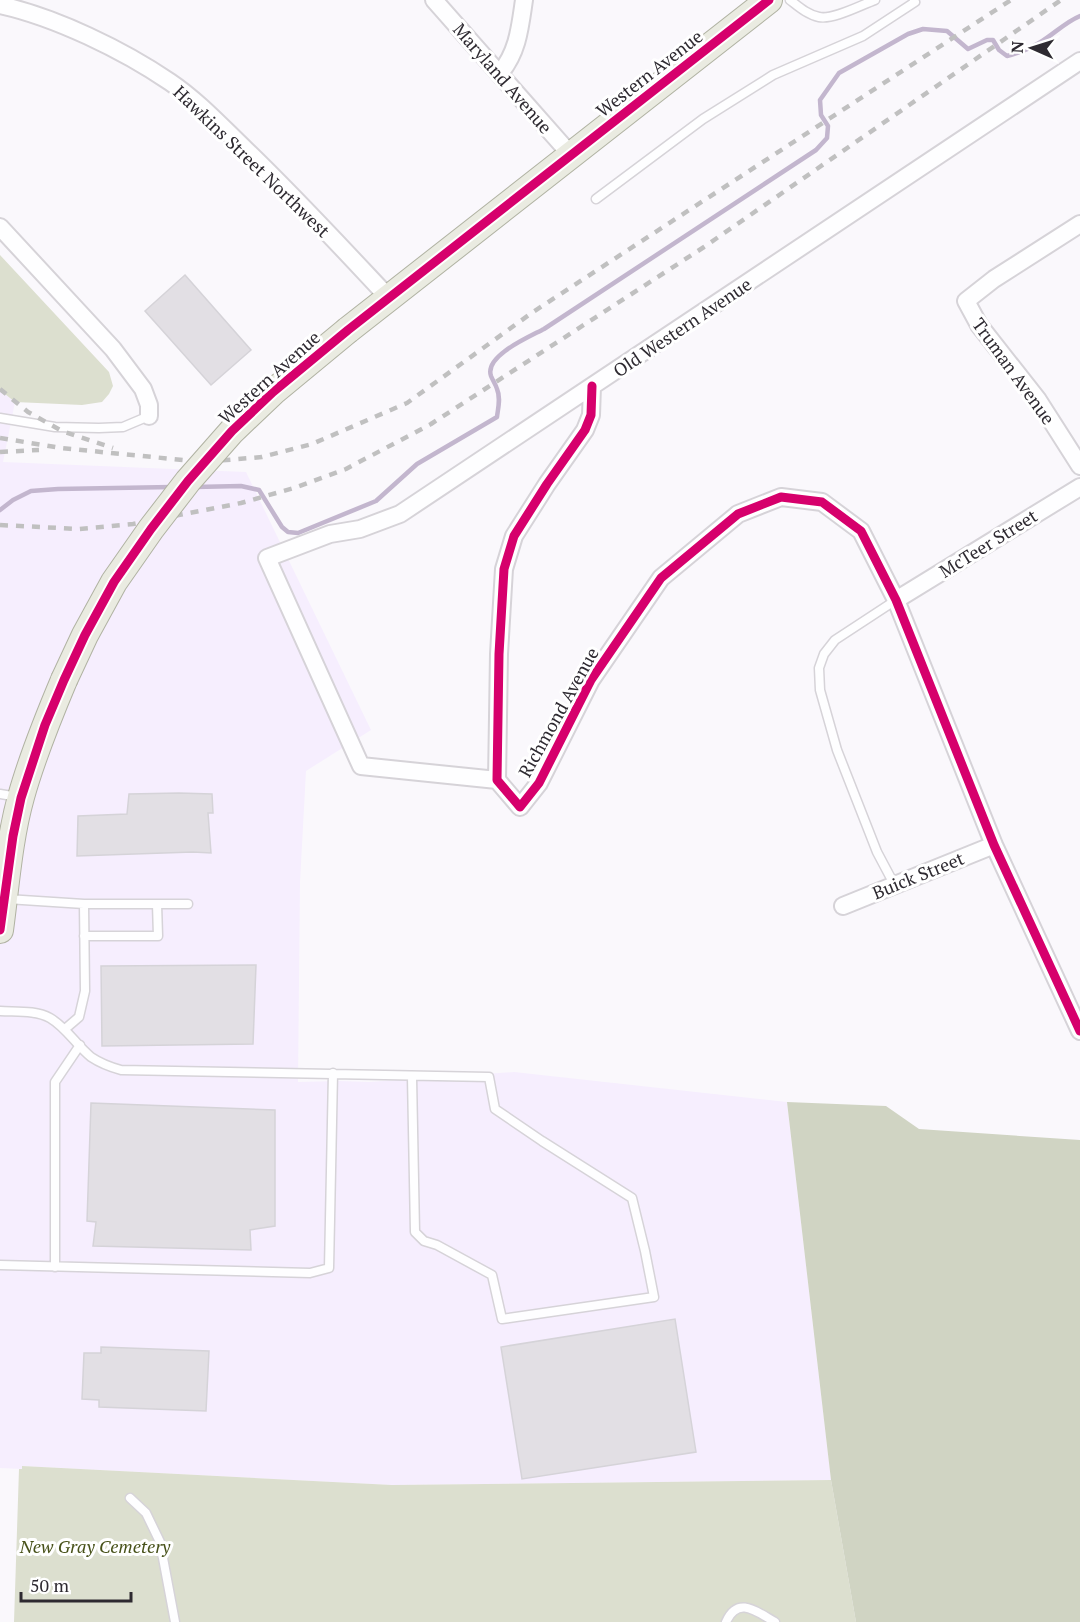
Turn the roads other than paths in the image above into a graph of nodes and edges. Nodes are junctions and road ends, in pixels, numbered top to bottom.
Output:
1 (434, 0) edge
2 (524, 0) edge
3 (790, 0) edge
4 (875, 0) edge
5 (914, 0) edge
6 (760, 3) edge
7 (0, 5) edge
8 (1080, 61) edge
9 (500, 74) junction
10 (571, 155) junction
11 (596, 199) dead end
12 (1080, 224) edge
13 (0, 227) edge
14 (388, 297) junction
15 (592, 386) junction
16 (149, 416) joint
17 (0, 418) edge
18 (1080, 466) edge
19 (1080, 487) edge
20 (896, 600) junction
21 (497, 780) junction
22 (10, 796) edge
23 (994, 845) junction
24 (5, 856) edge
25 (894, 884) junction
26 (4, 899) junction
27 (84, 904) junction
28 (157, 904) junction
29 (188, 904) dead end
30 (843, 906) dead end
31 (0, 930) edge
32 (84, 936) junction
33 (0, 1011) edge
34 (65, 1029) junction
35 (1080, 1031) edge
36 (80, 1045) junction
37 (333, 1073) junction
38 (412, 1077) junction
39 (0, 1265) edge
40 (54, 1267) junction
41 (130, 1498) dead end
42 (175, 1622) edge
43 (726, 1622) edge
44 (775, 1622) edge

1 - 9 street, Maryland Avenue
2 - 9 street
3 - 4 lane
5 - 11 lane
6 - 10 main road, Western Avenue
7 - 14 street, Hawkins Street Northwest
8 - 15 street, Old Western Avenue
9 - 10 street, Maryland Avenue
10 - 14 main road, Western Avenue
12 - 18 street, Truman Avenue
13 - 16 street
14 - 22 main road, Western Avenue, bridge
15 - 21 street, Richmond Avenue
15 - 21 street, Old Western Avenue
16 - 17 lane
19 - 20 street, McTeer Street
20 - 21 street, Richmond Avenue
20 - 23 street, Richmond Avenue
20 - 25 lane
22 - 24 main road, Western Avenue
23 - 25 street, Buick Street
23 - 35 street, Richmond Avenue
24 - 26 main road, Western Avenue
25 - 30 street, Buick Street
26 - 27 lane
26 - 31 main road, Western Avenue
27 - 28 lane
27 - 32 lane
28 - 29 lane
28 - 32 lane
32 - 34 lane
33 - 34 lane
34 - 36 lane
36 - 37 lane
36 - 40 lane
37 - 38 lane
37 - 40 lane
38 - 38 lane
39 - 40 lane
41 - 42 lane
43 - 44 lane

